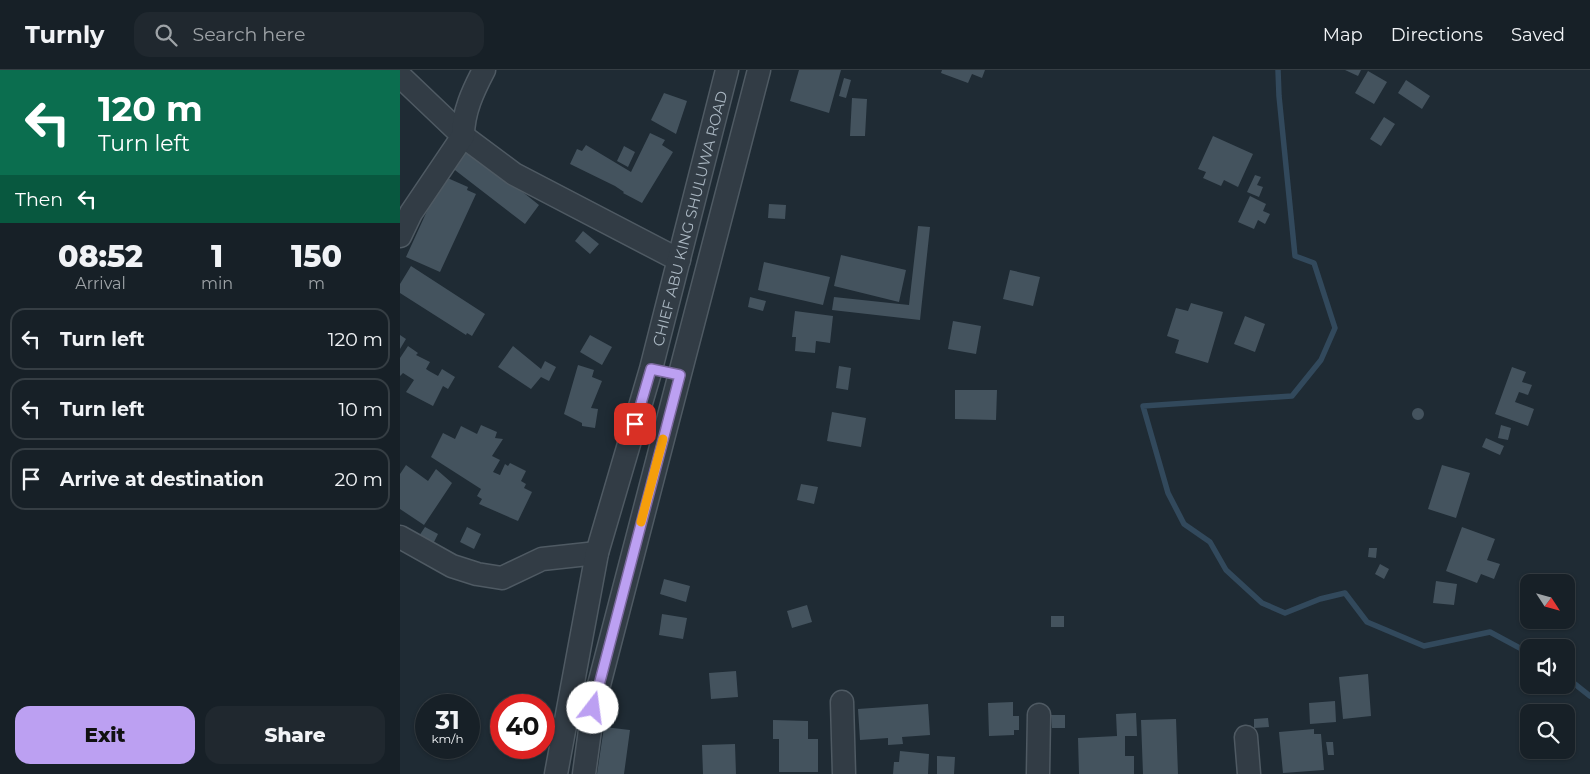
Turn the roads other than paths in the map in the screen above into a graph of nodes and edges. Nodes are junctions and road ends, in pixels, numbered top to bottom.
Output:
1 (484, 70) edge
2 (727, 70) edge
3 (759, 70) edge
4 (400, 76) edge
5 (463, 136) junction
6 (400, 236) edge
7 (679, 260) junction
8 (651, 369) junction
9 (680, 375) junction
10 (400, 537) edge
11 (597, 553) junction
12 (842, 702) dead end
13 (1039, 715) dead end
14 (1246, 737) dead end
15 (556, 774) edge
16 (584, 774) edge
17 (844, 774) edge
18 (1038, 774) edge
19 (1249, 774) edge

1 - 5 street
2 - 7 street, CHIEF ABU KING SHULUWA ROAD
3 - 9 street
4 - 5 street
5 - 6 street
5 - 7 street
7 - 8 street, CHIEF ABU KING SHULUWA ROAD
8 - 9 street
8 - 11 street, CHIEF ABU KING SHULUWA ROAD
9 - 16 street
10 - 11 street
11 - 15 street, CHIEF ABU KING SHULUWA ROAD
12 - 17 street
13 - 18 street
14 - 19 street

